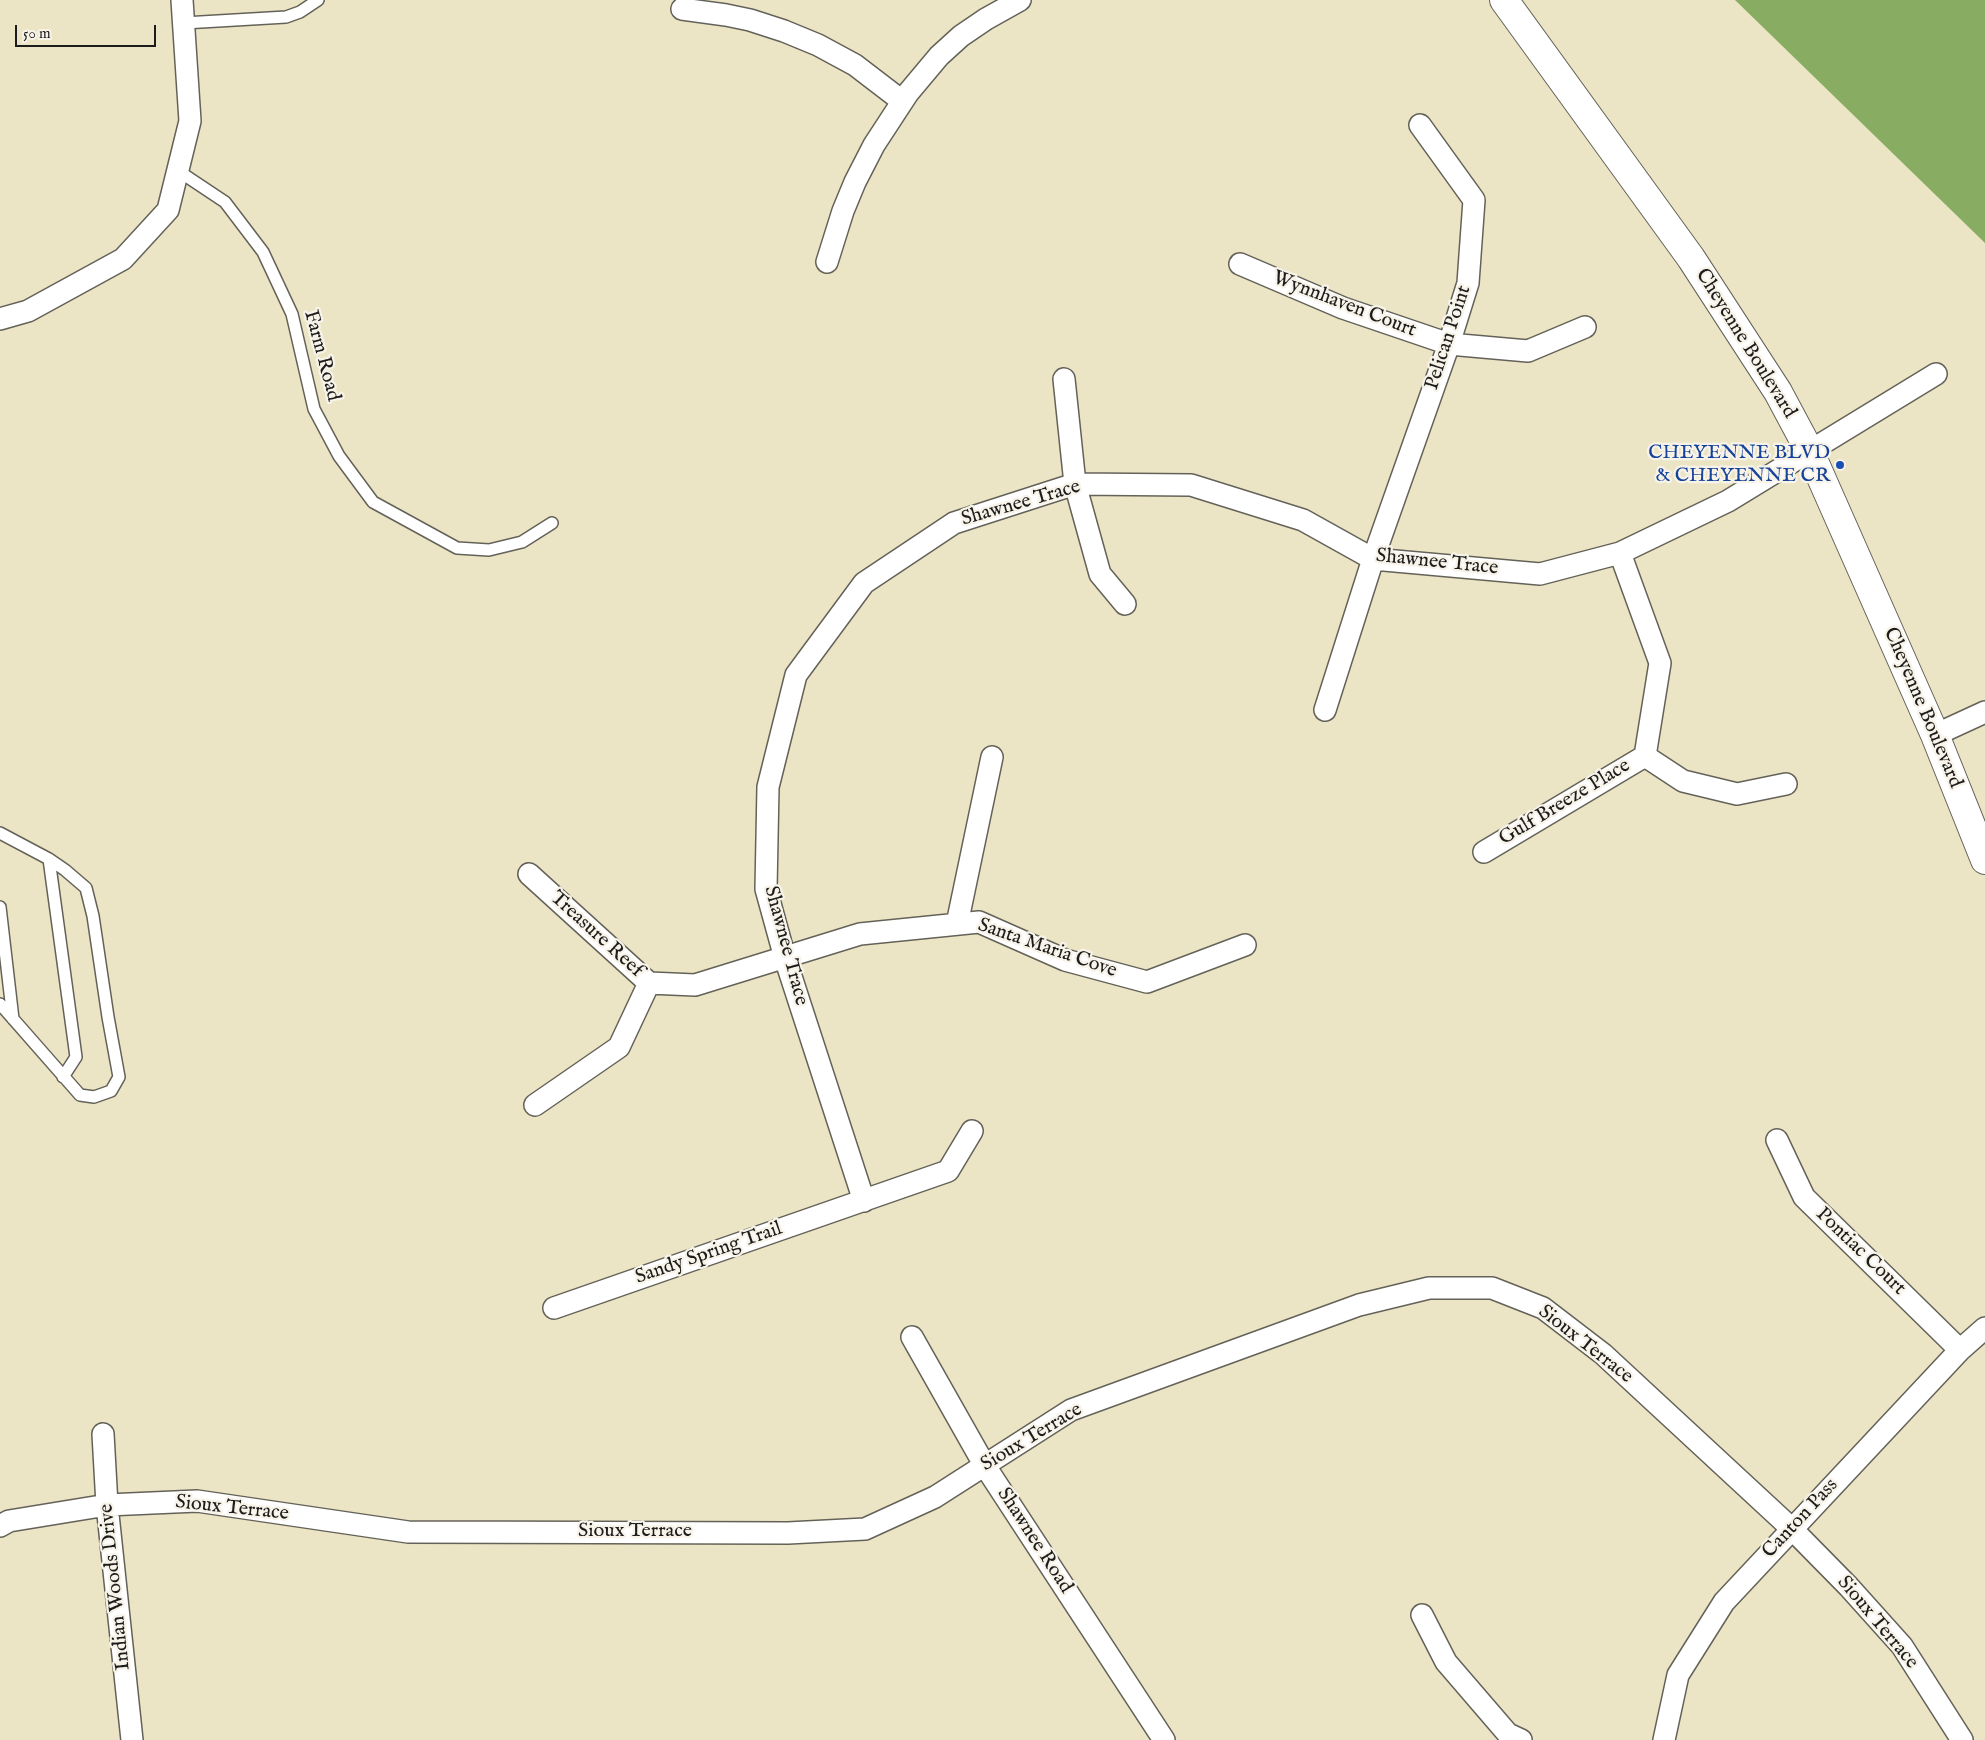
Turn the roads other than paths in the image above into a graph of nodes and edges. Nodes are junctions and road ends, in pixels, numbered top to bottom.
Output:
1 (182, 0) edge
2 (318, 0) edge
3 (1020, 0) edge
4 (1504, 0) edge
5 (682, 10) dead end
6 (184, 23) junction
7 (902, 101) junction
8 (1420, 125) dead end
9 (177, 170) junction
10 (826, 262) dead end
11 (1240, 264) dead end
12 (0, 319) edge
13 (1585, 327) dead end
14 (1449, 344) junction
15 (1936, 374) dead end
16 (1064, 379) dead end
17 (1809, 450) junction
18 (1075, 484) junction
19 (552, 523) dead end
20 (1620, 553) junction
21 (1373, 559) junction
22 (1125, 604) dead end
23 (1325, 710) dead end
24 (1985, 712) edge
25 (1935, 735) junction
26 (1645, 756) junction
27 (992, 757) dead end
28 (1786, 784) dead end
29 (0, 833) edge
30 (1484, 852) dead end
31 (49, 859) junction
32 (1985, 860) edge
33 (529, 874) dead end
34 (0, 907) edge
35 (957, 924) junction
36 (1245, 945) dead end
37 (785, 958) junction
38 (649, 983) junction
39 (0, 1004) edge
40 (13, 1020) junction
41 (63, 1077) junction
42 (535, 1105) dead end
43 (972, 1131) dead end
44 (1777, 1140) dead end
45 (864, 1200) junction
46 (554, 1308) dead end
47 (1985, 1328) edge
48 (912, 1337) dead end
49 (1960, 1350) junction
50 (103, 1434) dead end
51 (986, 1466) junction
52 (107, 1504) junction
53 (0, 1526) edge
54 (1792, 1529) junction
55 (1422, 1616) dead end
56 (132, 1740) edge
57 (1164, 1740) edge
58 (1521, 1740) edge
59 (1664, 1740) edge
60 (1962, 1740) edge

1 - 6 street
2 - 6 lane
3 - 7 street
4 - 17 street, Cheyenne Boulevard
5 - 7 street
6 - 9 street
7 - 10 street
8 - 14 street, Pelican Point
9 - 12 street
9 - 19 lane, Farm Road
11 - 14 street, Wynnhaven Court
13 - 14 street, Wynnhaven Court
14 - 21 street, Pelican Point
15 - 17 street, Shawnee Trace
16 - 18 street
17 - 20 street, Shawnee Trace
17 - 25 street, Cheyenne Boulevard
18 - 21 street, Shawnee Trace
18 - 22 street
18 - 37 street, Shawnee Trace
20 - 21 street, Shawnee Trace
20 - 26 street, Gulf Breeze Place
21 - 23 street, Pelican Point
24 - 25 street
25 - 32 street, Cheyenne Boulevard
26 - 28 street
26 - 30 street, Gulf Breeze Place
27 - 35 street
29 - 31 lane
31 - 41 lane
31 - 41 lane
33 - 38 street, Treasure Reef
34 - 40 lane
35 - 36 street, Santa Maria Cove
35 - 37 street, Santa Maria Cove
37 - 38 street, Treasure Reef
37 - 45 street, Shawnee Trace
38 - 42 street
39 - 40 lane
40 - 41 lane
43 - 45 street, Sandy Spring Trail
44 - 49 street, Pontiac Court
45 - 46 street, Sandy Spring Trail
47 - 49 street, Canton Pass
48 - 51 street, Shawnee Road
49 - 54 street, Canton Pass
50 - 52 street, Indian Woods Drive
51 - 52 street, Sioux Terrace
51 - 54 street, Sioux Terrace
51 - 57 street, Shawnee Road
52 - 53 street, Sioux Terrace
52 - 56 street, Indian Woods Drive
54 - 59 street, Canton Pass
54 - 60 street, Sioux Terrace
55 - 58 street

